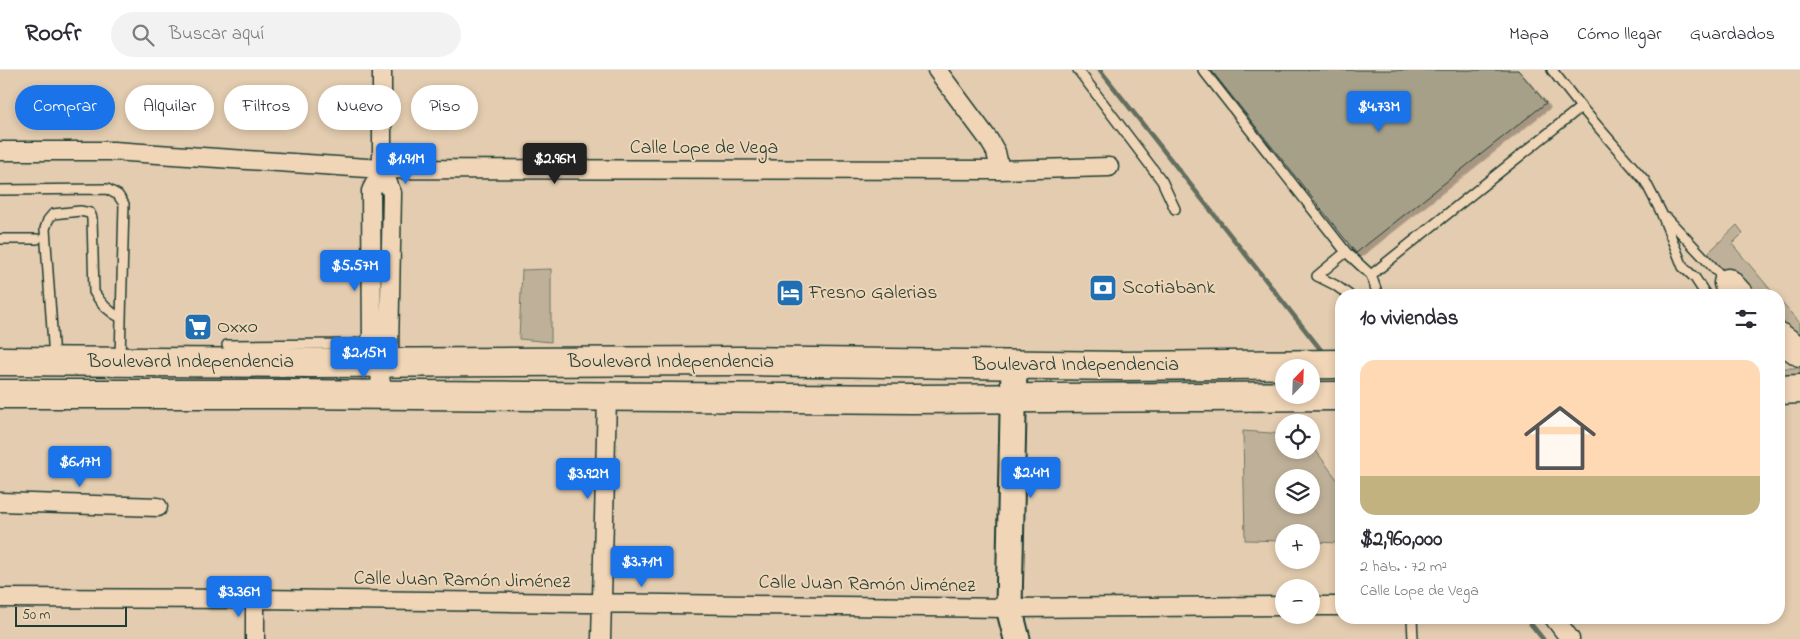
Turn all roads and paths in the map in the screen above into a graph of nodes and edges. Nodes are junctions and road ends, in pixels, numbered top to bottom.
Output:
1 (382, 70) edge
2 (936, 70) edge
3 (1078, 70) edge
4 (1203, 70) edge
5 (1552, 70) edge
6 (1581, 107) junction
7 (0, 151) edge
8 (1109, 167) dead end
9 (382, 169) junction
10 (1000, 170) junction
11 (0, 190) edge
12 (1175, 209) dead end
13 (1662, 212) junction
14 (0, 239) edge
15 (37, 239) dead end
16 (1346, 252) junction
17 (1371, 275) junction
18 (372, 284) junction
19 (390, 285) junction
20 (1341, 289) edge
21 (1376, 289) edge
22 (1720, 289) edge
23 (1725, 289) edge
24 (121, 318) junction
25 (372, 337) junction
26 (1785, 341) edge
27 (227, 345) dead end
28 (1800, 352) edge
29 (1785, 358) edge
30 (1800, 358) edge
31 (0, 361) edge
32 (54, 361) junction
33 (113, 361) junction
34 (743, 361) junction
35 (595, 362) junction
36 (380, 363) junction
37 (1014, 365) junction
38 (1335, 371) edge
39 (1335, 375) edge
40 (0, 378) edge
41 (1320, 385) edge
42 (1800, 389) edge
43 (1785, 390) edge
44 (0, 394) edge
45 (1275, 394) edge
46 (381, 395) junction
47 (498, 396) junction
48 (1335, 396) edge
49 (607, 397) junction
50 (1246, 397) junction
51 (1013, 399) junction
52 (0, 502) edge
53 (158, 507) dead end
54 (0, 598) edge
55 (255, 598) junction
56 (602, 604) junction
57 (1275, 606) edge
58 (1320, 606) edge
59 (1335, 606) edge
60 (1010, 608) junction
61 (1412, 624) edge
62 (1559, 624) edge
63 (255, 639) edge
64 (601, 639) edge
65 (1017, 639) edge
66 (1413, 639) edge
67 (1570, 639) edge

1 - 9 street
2 - 10 street
3 - 12 lane
4 - 16 lane
5 - 6 lane
6 - 13 lane
6 - 17 lane
7 - 9 street, Calle Lope de Vega
8 - 10 street, Calle Lope de Vega
9 - 10 street, Calle Lope de Vega
9 - 18 street
9 - 19 street
11 - 24 lane
13 - 22 lane
13 - 23 lane
14 - 15 lane
16 - 17 lane
16 - 20 lane
17 - 21 lane
18 - 19 lane
18 - 25 street
19 - 36 street
24 - 32 lane
24 - 33 lane
25 - 27 lane
25 - 36 street
26 - 28 main road
29 - 30 main road
31 - 32 main road, Boulevard Independencia
32 - 33 main road, Boulevard Independencia
33 - 36 main road, Boulevard Independencia
33 - 40 main road
34 - 35 main road, Boulevard Independencia
34 - 37 main road, Boulevard Independencia
34 - 49 main road
35 - 36 main road, Boulevard Independencia
35 - 47 main road
36 - 46 street
37 - 38 main road, Boulevard Independencia
37 - 51 street
39 - 41 main road
42 - 43 main road
44 - 46 main road, Boulevard Independencia
45 - 50 main road
46 - 47 main road, Boulevard Independencia
47 - 49 main road, Boulevard Independencia
48 - 50 main road, Boulevard Independencia
49 - 51 main road, Boulevard Independencia
49 - 56 street
50 - 51 main road, Boulevard Independencia
51 - 60 street
52 - 53 street
54 - 55 street, Calle Juan Ramón Jiménez
55 - 56 street, Calle Juan Ramón Jiménez
55 - 63 street
56 - 60 street, Calle Juan Ramón Jiménez
56 - 64 street
57 - 60 street, Calle Juan Ramón Jiménez
58 - 59 street
60 - 65 street
61 - 66 lane
62 - 67 street

